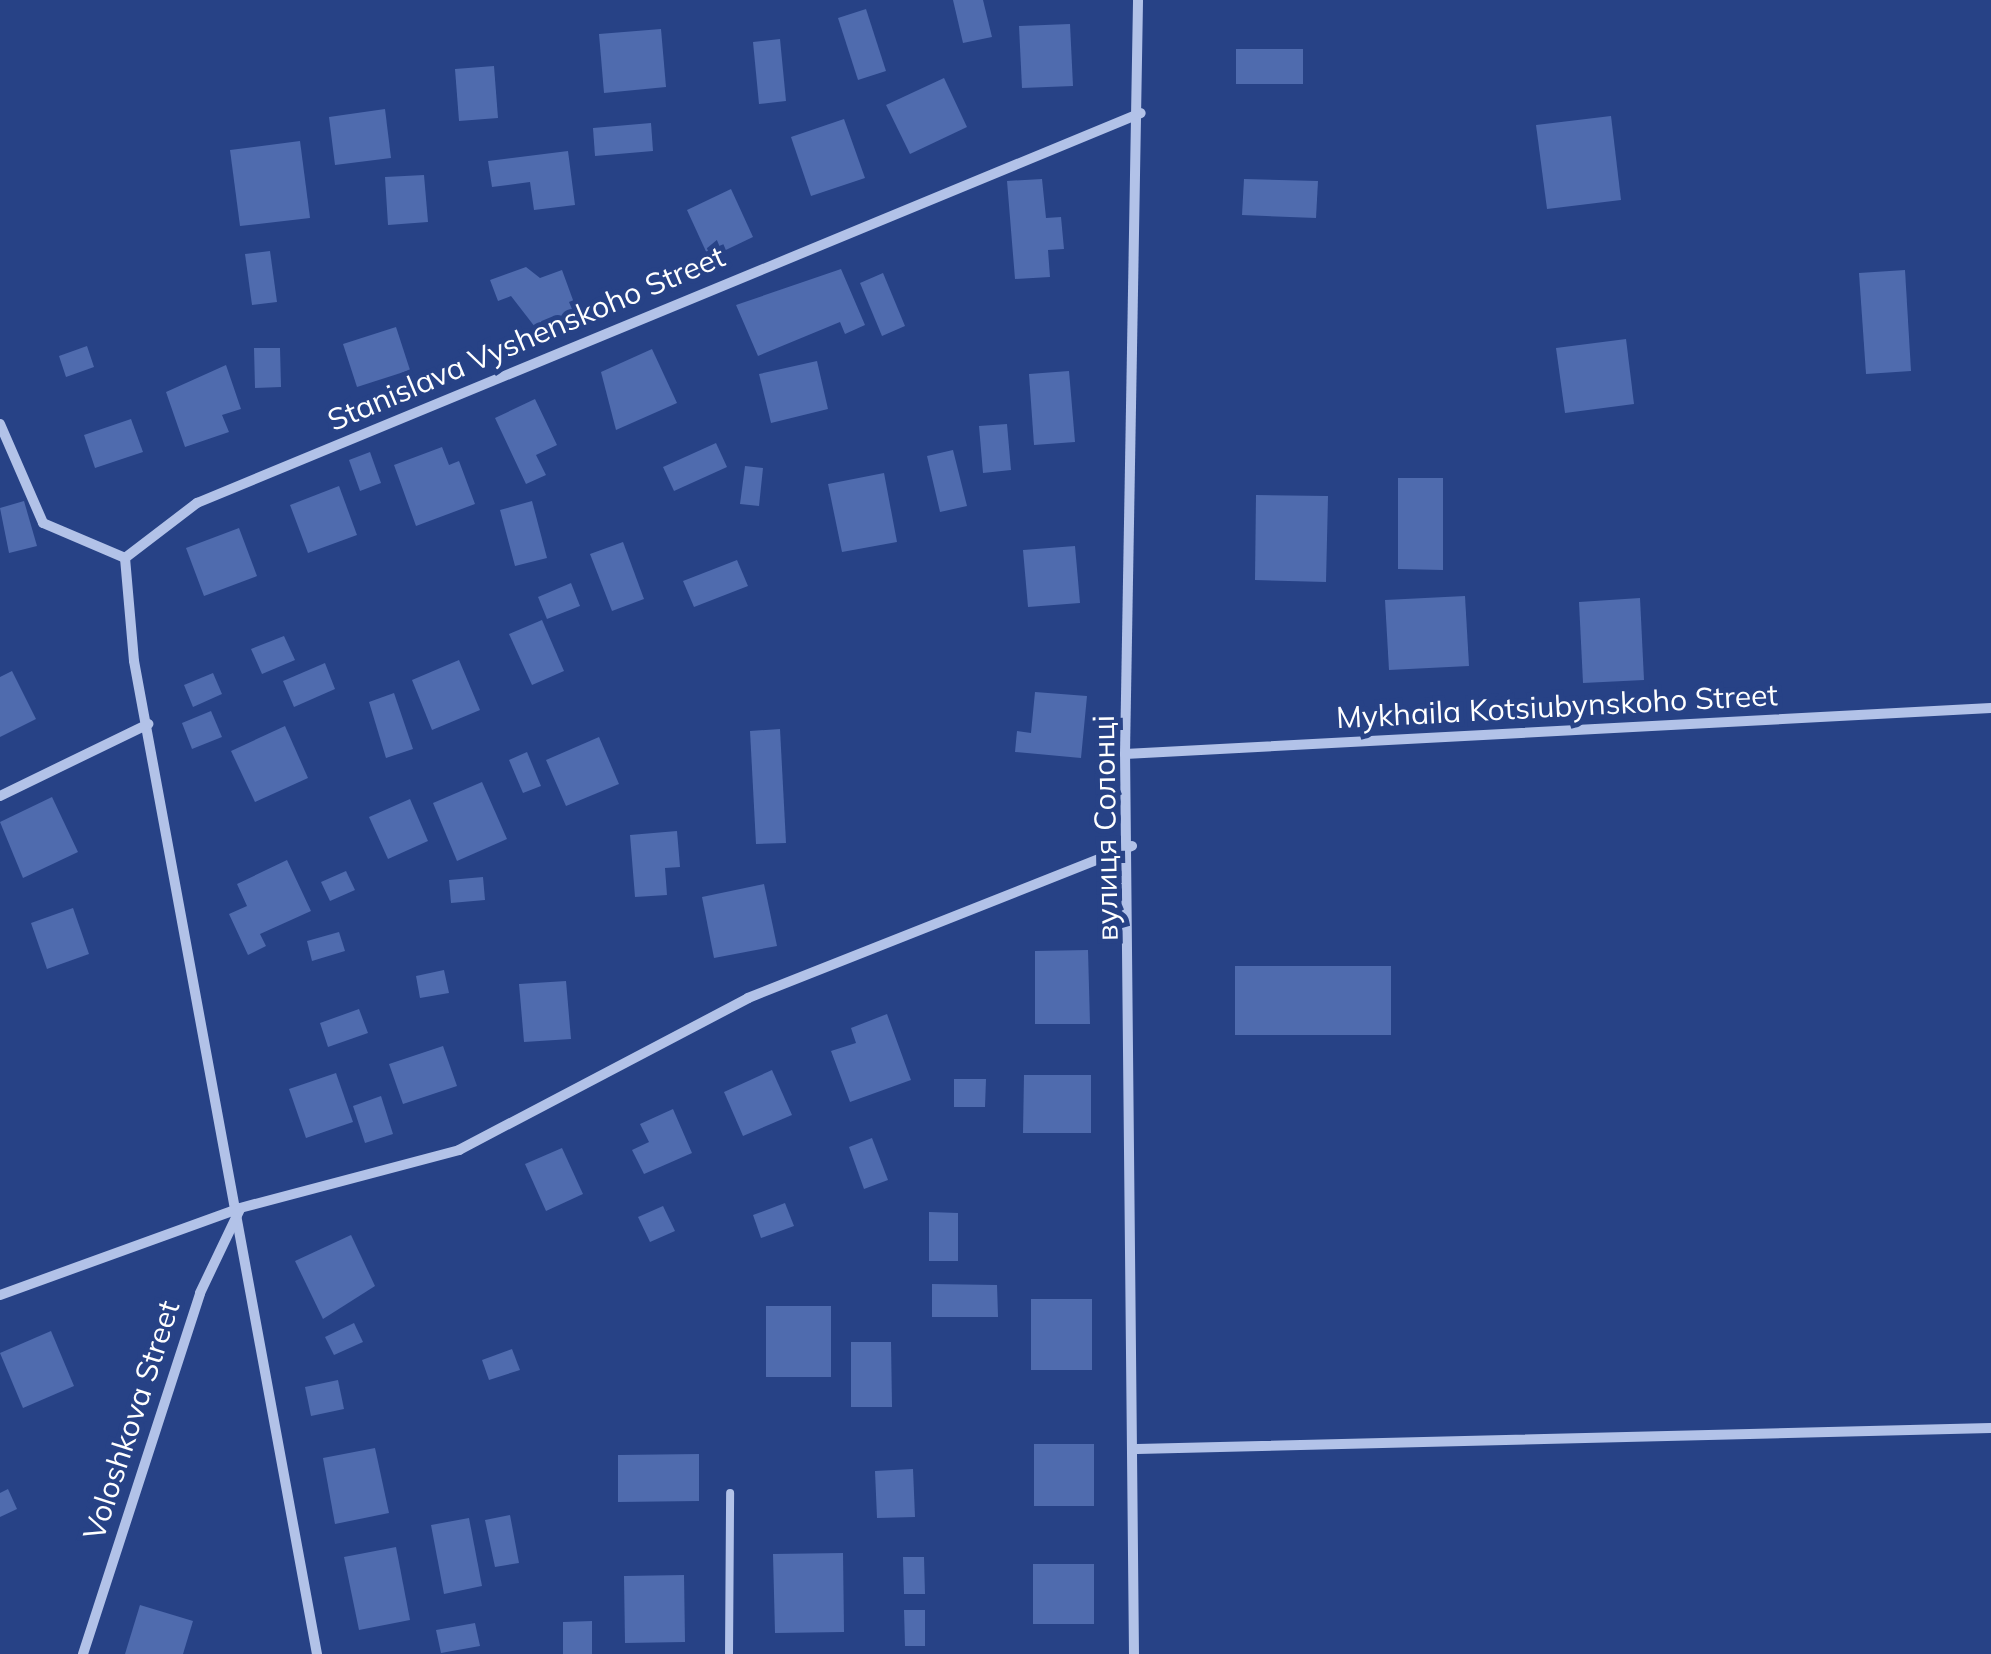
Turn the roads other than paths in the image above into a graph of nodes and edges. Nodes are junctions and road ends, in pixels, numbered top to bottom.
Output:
1 (1138, 0) edge
2 (1141, 112) junction
3 (0, 424) edge
4 (125, 558) junction
5 (1991, 708) edge
6 (148, 724) junction
7 (1125, 754) junction
8 (0, 796) edge
9 (1132, 846) junction
10 (240, 1208) junction
11 (0, 1296) edge
12 (1991, 1428) edge
13 (1137, 1449) junction
14 (730, 1493) dead end
15 (83, 1654) edge
16 (317, 1654) edge
17 (730, 1654) edge
18 (1134, 1654) edge

1 - 2 street, вулиця Солонці
2 - 4 street, Stanislava Vyshenskoho Street
2 - 7 street, вулиця Солонці
3 - 4 street
4 - 6 street
5 - 7 street, Mykhaila Kotsiubynskoho Street
6 - 8 street
6 - 10 street
7 - 9 street, вулиця Солонці
9 - 10 street
9 - 13 street, вулиця Солонці
10 - 11 street
10 - 15 street, Voloshkova Street
10 - 16 street
12 - 13 street
13 - 18 street, вулиця Солонці
14 - 17 lane

